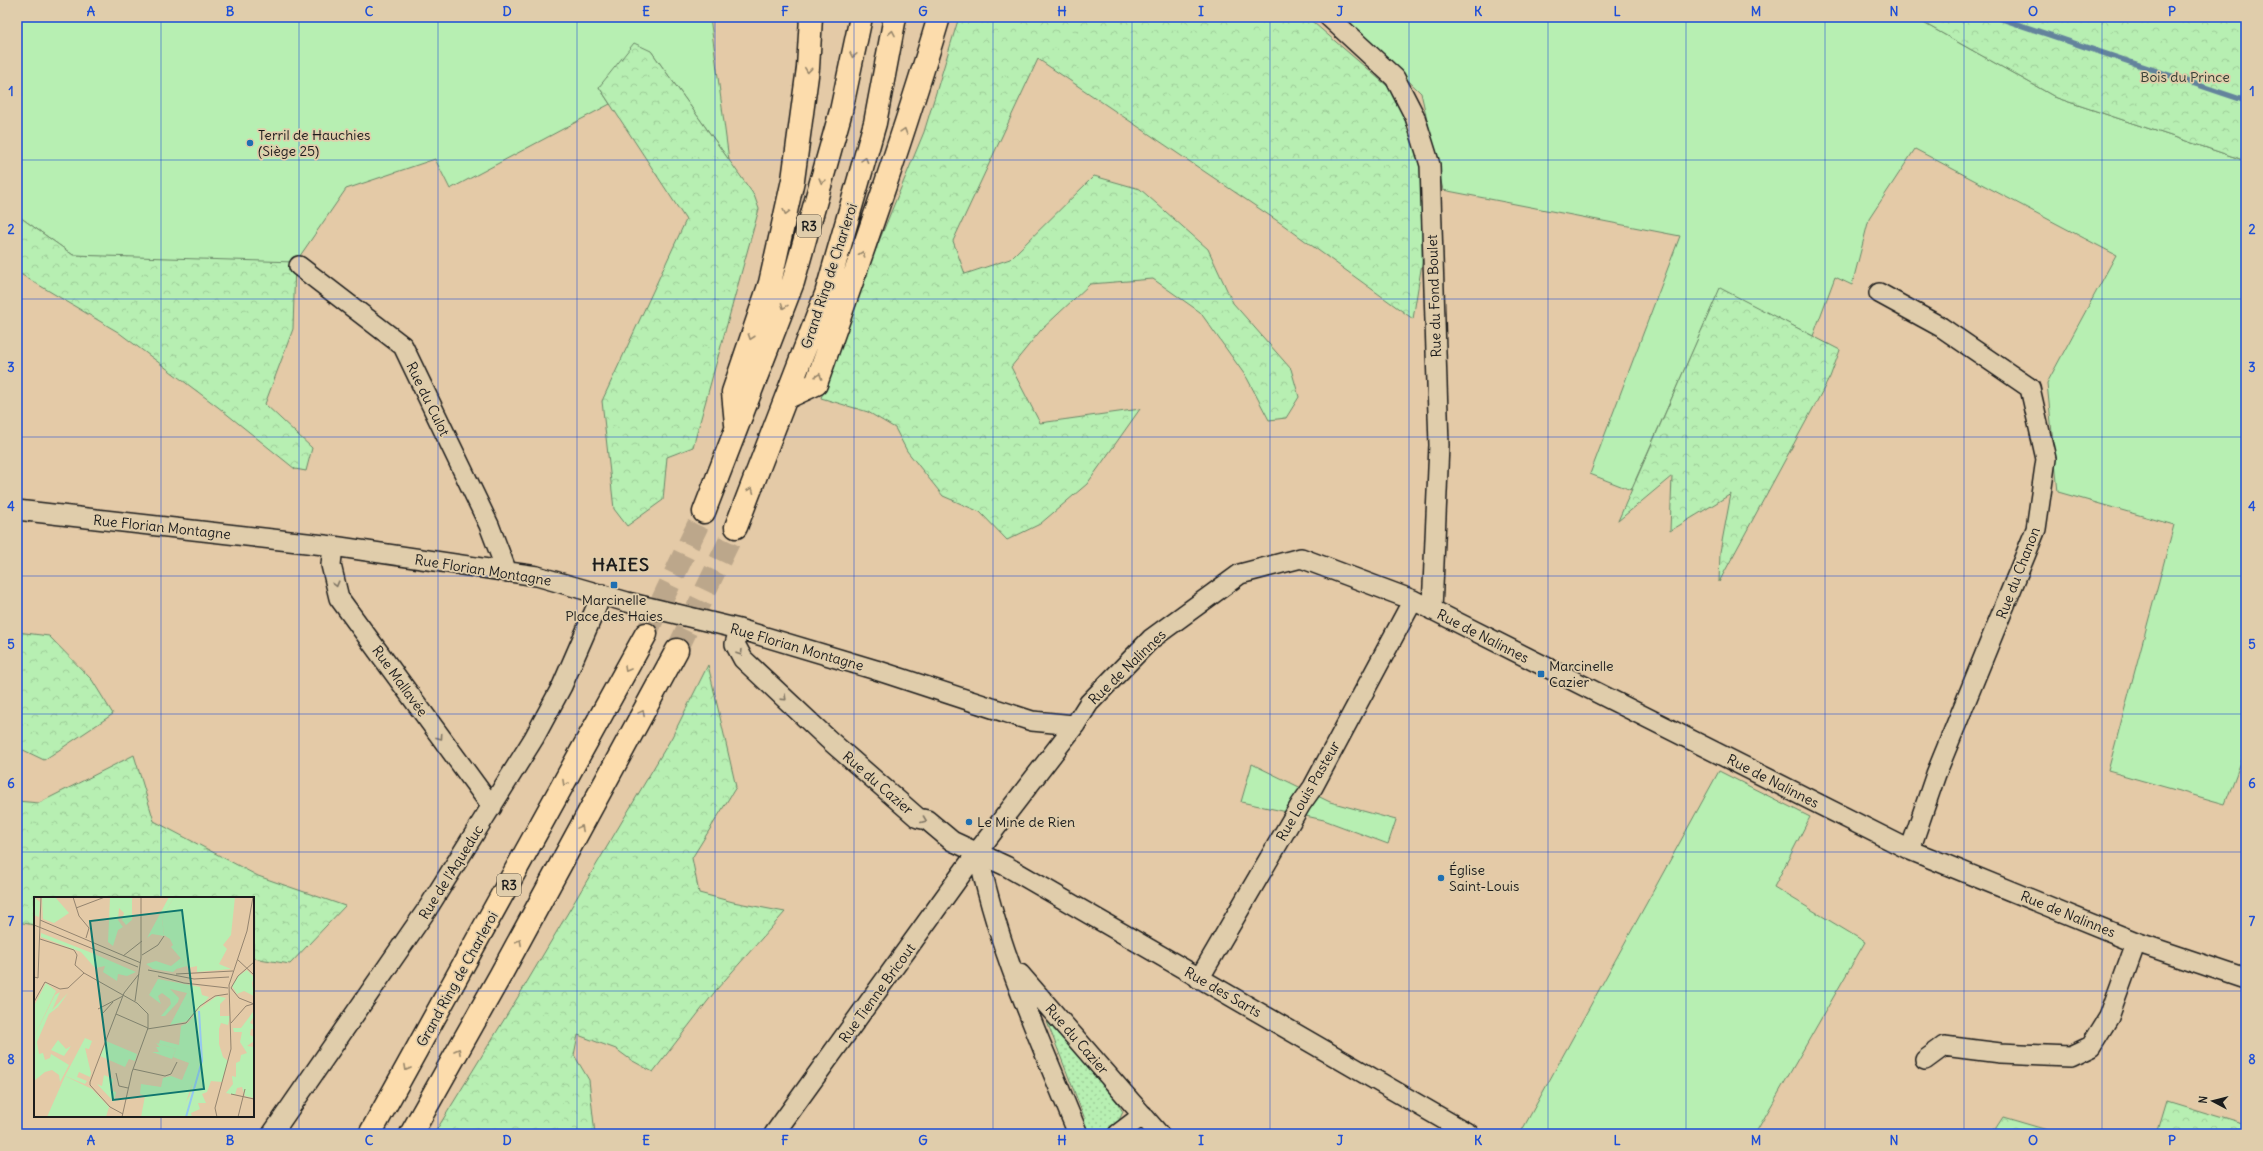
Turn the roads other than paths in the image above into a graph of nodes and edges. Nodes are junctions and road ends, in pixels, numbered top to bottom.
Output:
1 (811, 17) edge
2 (861, 17) edge
3 (896, 17) edge
4 (939, 17) edge
5 (1329, 17) edge
6 (299, 266) dead end
7 (1879, 293) dead end
8 (788, 397) junction
9 (737, 429) junction
10 (17, 510) edge
11 (704, 512) tunnel mouth
12 (736, 527) tunnel mouth
13 (333, 546) junction
14 (507, 572) junction
15 (602, 594) junction
16 (1413, 600) junction
17 (1432, 610) junction
18 (739, 629) junction
19 (646, 634) tunnel mouth
20 (677, 650) tunnel mouth
21 (1075, 725) junction
22 (492, 807) junction
23 (1910, 850) junction
24 (978, 851) junction
25 (2136, 942) junction
26 (1010, 963) junction
27 (1199, 979) junction
28 (2246, 979) edge
29 (1925, 1060) dead end
30 (1143, 1115) junction
31 (272, 1134) edge
32 (370, 1134) edge
33 (411, 1134) edge
34 (774, 1134) edge
35 (1078, 1134) edge
36 (1118, 1134) edge
37 (1159, 1134) edge
38 (1469, 1134) edge

1 -> 9 highway
2 -> 9 highway, R3
8 -> 3 highway, Grand Ring de Charleroi / R3
8 -> 4 highway
5 - 17 street, Rue du Fond Boulet
6 - 14 street, Rue du Culot
7 - 23 street, Rue du Chanon
12 -> 8 highway, Grand Ring de Charleroi / R3
9 - 11 highway, R3
10 - 13 street, Rue Florian Montagne
13 - 14 street, Rue Florian Montagne
13 -> 22 street, Rue Mallavée
14 - 15 street, Rue Florian Montagne
15 - 18 street, Rue Florian Montagne
15 - 22 street, Rue de l'Aqueduc
16 - 17 street, Rue de Nalinnes
16 - 21 street, Rue de Nalinnes
16 - 27 street, Rue Louis Pasteur
17 - 23 street, Rue de Nalinnes
18 - 21 street, Rue Florian Montagne
18 -> 24 street, Rue du Cazier
19 -> 32 highway, Grand Ring de Charleroi / R3
33 -> 20 highway, R3
21 - 24 street, Rue de Nalinnes
22 - 31 street, Rue de l'Aqueduc
23 - 25 street, Rue de Nalinnes
24 - 26 street, Rue du Cazier
24 - 27 street, Rue des Sarts
24 - 34 street, Rue Tienne Bricout
25 - 28 street, Rue de Nalinnes
25 - 29 street
26 - 30 street, Rue du Cazier
26 - 35 street, Rue du Cazier
27 - 38 street, Rue des Sarts
30 - 36 street
30 - 37 street, Rue du Cazier

